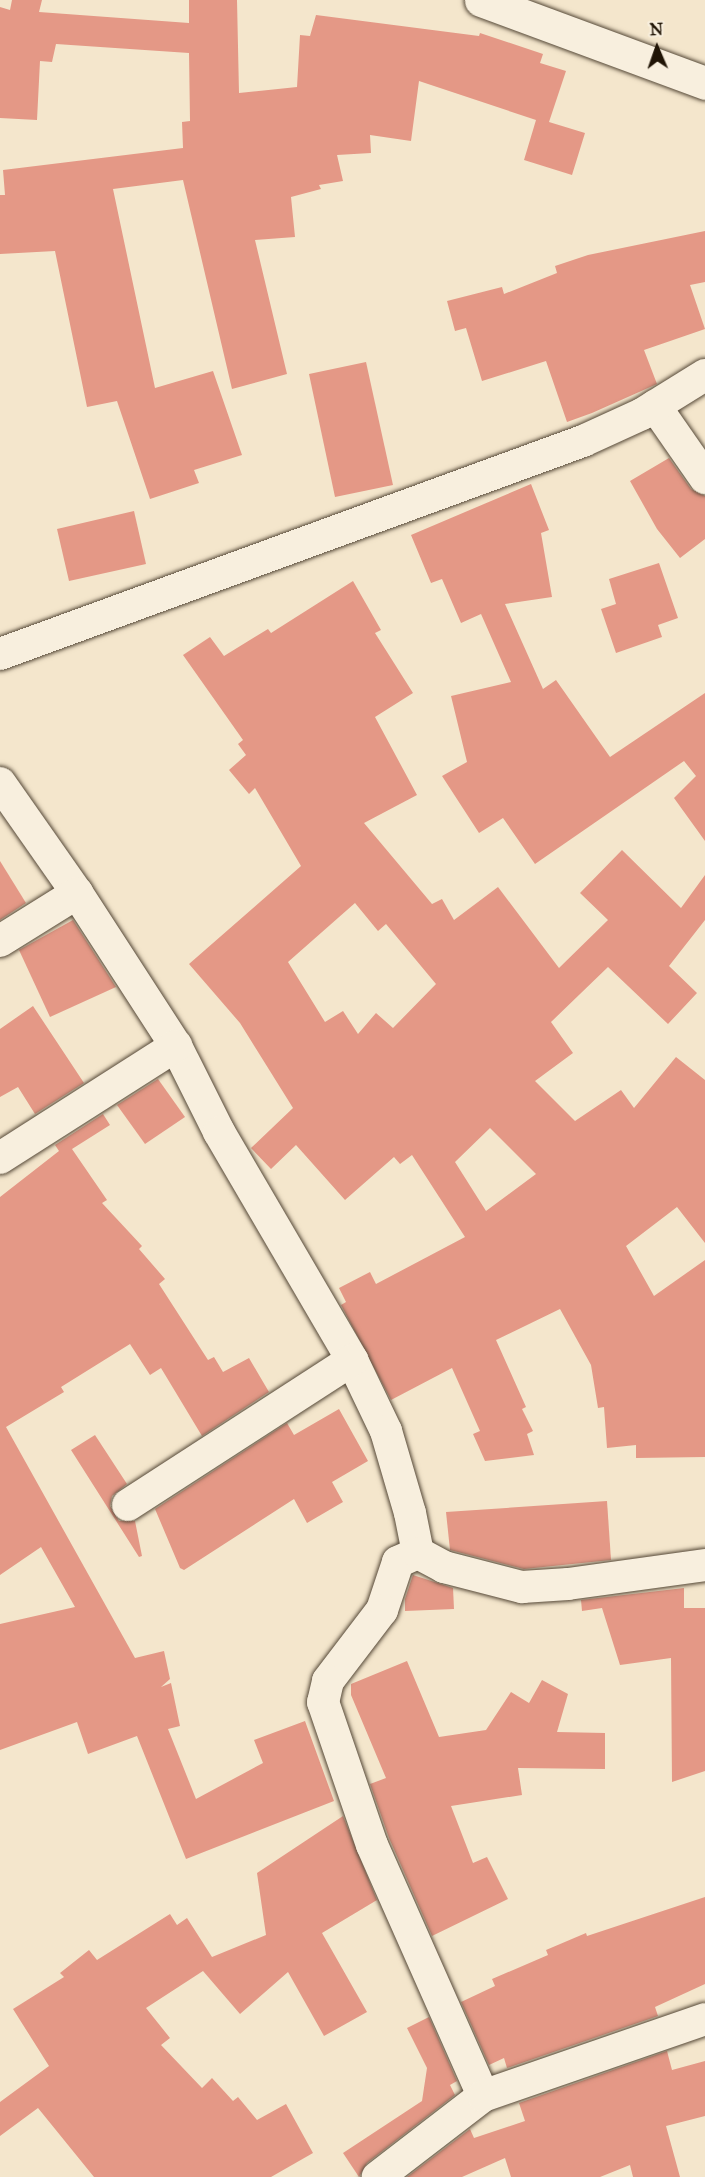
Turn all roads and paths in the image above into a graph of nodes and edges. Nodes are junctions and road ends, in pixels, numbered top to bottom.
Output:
1 (493, 2) edge
2 (705, 83) edge
3 (705, 375) edge
4 (655, 406) junction
5 (705, 478) edge
6 (0, 654) edge
7 (0, 783) edge
8 (77, 893) junction
9 (0, 941) edge
10 (176, 1046) junction
11 (0, 1158) edge
12 (352, 1360) junction
13 (128, 1505) dead end
14 (418, 1553) junction
15 (705, 1565) edge
16 (705, 2019) edge
17 (483, 2096) junction
18 (378, 2177) edge

1 - 2 street
3 - 4 street
4 - 5 street
4 - 6 street
7 - 8 street
8 - 9 street
8 - 10 street
10 - 11 street
10 - 12 street
12 - 13 street
12 - 14 street
14 - 15 street
14 - 17 street
16 - 17 street
17 - 18 street

